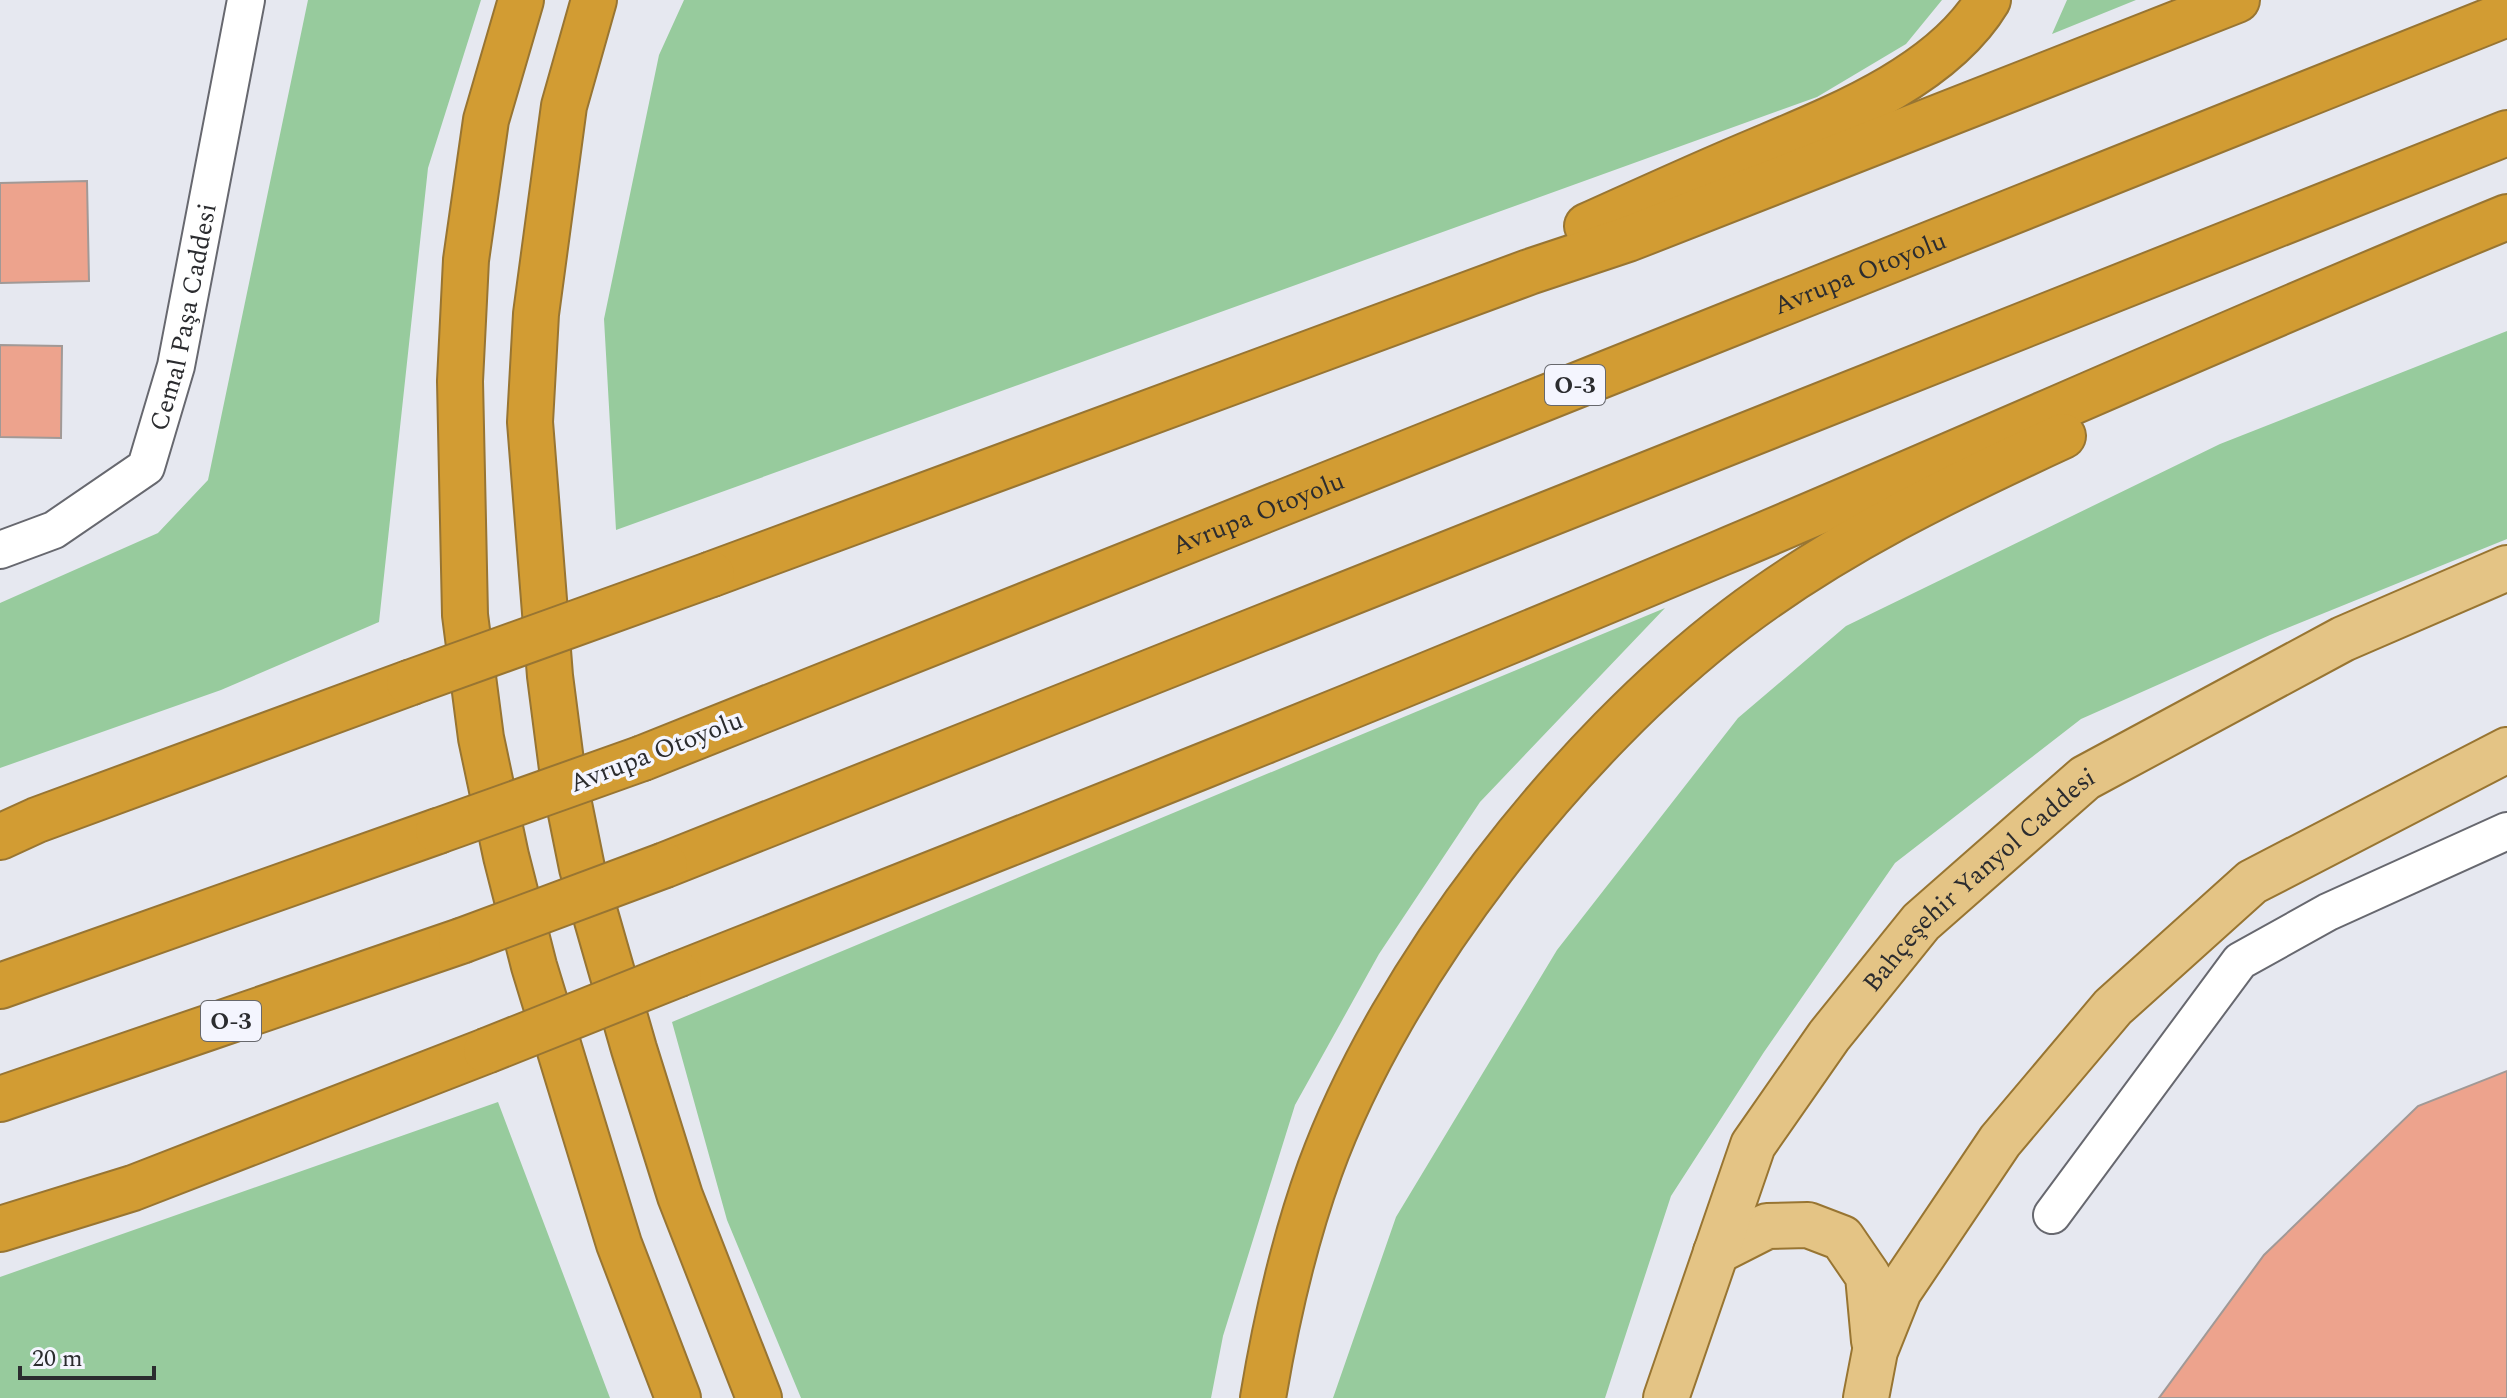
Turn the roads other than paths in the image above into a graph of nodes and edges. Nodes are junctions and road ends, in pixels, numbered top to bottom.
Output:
1 (246, 0) edge
2 (521, 0) edge
3 (594, 0) edge
4 (1988, 0) edge
5 (2237, 0) edge
6 (2507, 14) edge
7 (2507, 133) edge
8 (2507, 217) edge
9 (2407, 258) junction
10 (1529, 272) junction
11 (0, 550) edge
12 (2507, 568) edge
13 (2507, 750) edge
14 (12, 829) edge
15 (2507, 831) edge
16 (0, 986) edge
17 (0, 1099) edge
18 (2052, 1215) dead end
19 (0, 1229) edge
20 (1716, 1252) junction
21 (1875, 1351) junction
22 (678, 1398) edge
23 (759, 1398) edge
24 (1263, 1398) edge
25 (1666, 1398) edge
26 (1866, 1398) edge

1 - 11 street, Cemal Paşa Caddesi
2 - 22 highway
3 - 23 highway
4 - 10 highway
5 - 10 highway
6 - 16 highway, Avrupa Otoyolu / O-3, bridge
7 - 17 highway, O-3, bridge
8 - 9 highway
9 - 19 highway, bridge
9 - 24 highway
10 - 14 highway, bridge
12 - 20 main road, Bahçeşehir Yanyol Caddesi
13 - 21 main road
15 - 18 street
20 - 21 main road
20 - 25 main road, Bahçeşehir Yanyol Caddesi
21 - 26 main road

